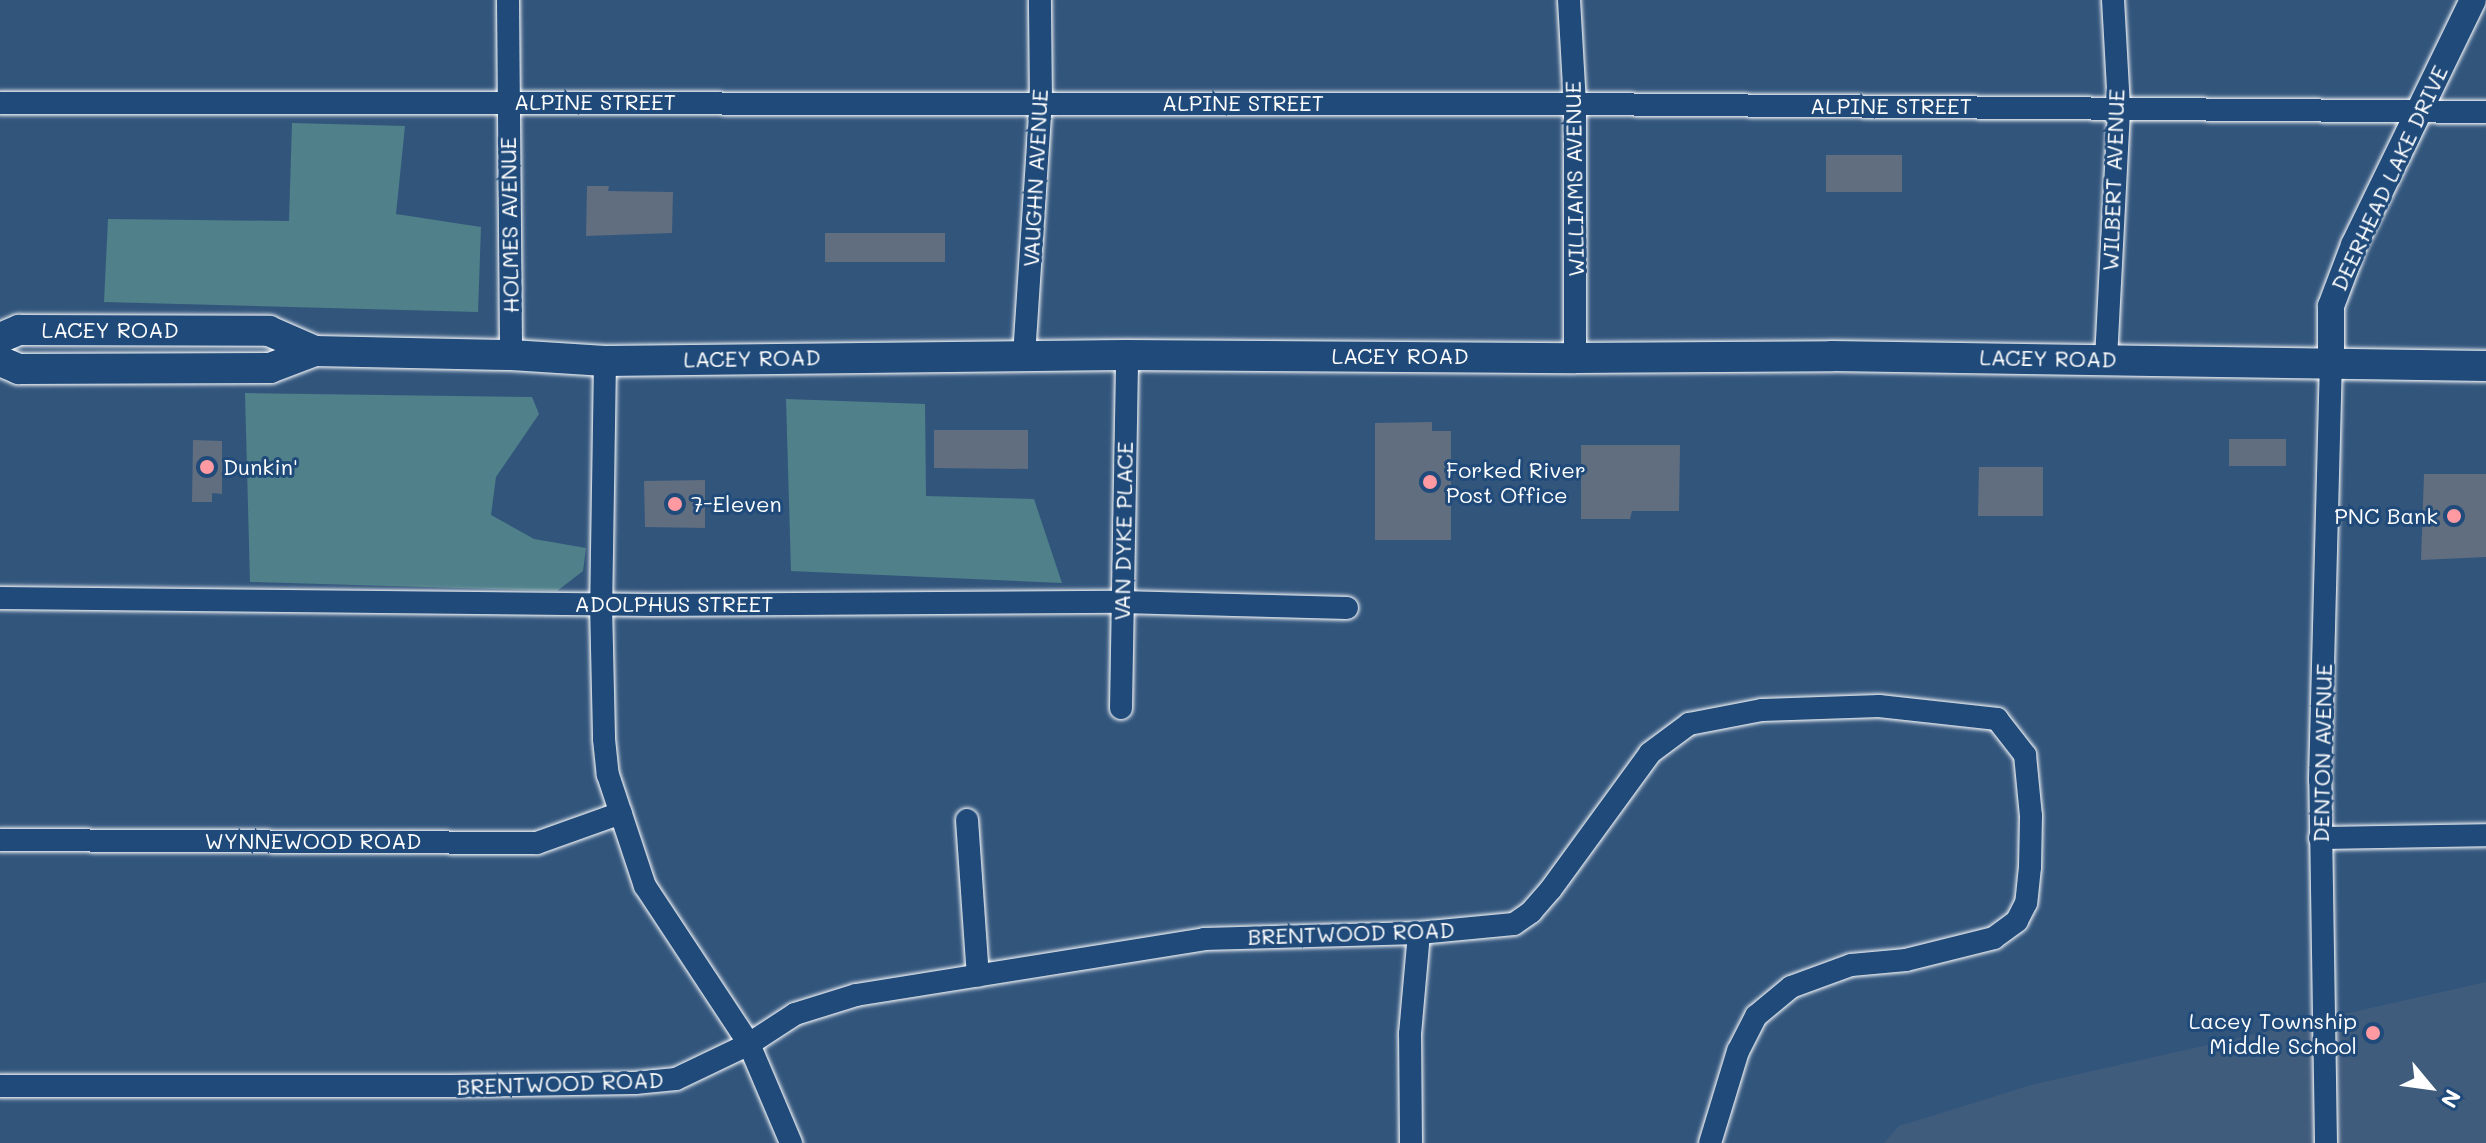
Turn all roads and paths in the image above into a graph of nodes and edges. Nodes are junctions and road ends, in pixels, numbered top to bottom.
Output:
1 (508, 0) edge
2 (1040, 0) edge
3 (1569, 0) edge
4 (2113, 0) edge
5 (2473, 0) edge
6 (508, 101) junction
7 (0, 103) edge
8 (1041, 103) junction
9 (1575, 104) junction
10 (2119, 107) junction
11 (2486, 112) edge
12 (2418, 113) junction
13 (0, 338) edge
14 (315, 351) junction
15 (511, 355) junction
16 (1127, 355) junction
17 (1024, 356) junction
18 (1575, 358) junction
19 (2106, 359) junction
20 (0, 361) edge
21 (605, 361) junction
22 (2331, 362) junction
23 (2486, 366) edge
24 (0, 598) edge
25 (1121, 602) junction
26 (601, 604) junction
27 (1347, 608) dead end
28 (1121, 708) dead end
29 (621, 813) junction
30 (967, 820) dead end
31 (2486, 835) edge
32 (2320, 838) junction
33 (0, 840) edge
34 (1419, 933) junction
35 (978, 976) junction
36 (749, 1044) junction
37 (0, 1086) edge
38 (791, 1143) edge
39 (1411, 1143) edge
40 (1710, 1143) edge
41 (2326, 1143) edge

1 - 6 street, HOLMES AVENUE
2 - 8 street, VAUGHN AVENUE
3 - 9 street, WILLIAMS AVENUE
4 - 10 street, WILBERT AVENUE
5 - 12 street, DEERHEAD LAKE DRIVE
6 - 7 street, ALPINE STREET
6 - 8 street, ALPINE STREET
6 - 15 street, HOLMES AVENUE
8 - 9 street, ALPINE STREET
8 - 17 street, VAUGHN AVENUE
9 - 10 street, ALPINE STREET
9 - 18 street, WILLIAMS AVENUE
10 - 12 street, ALPINE STREET
10 - 19 street, WILBERT AVENUE
11 - 12 street, ALPINE STREET
12 - 22 street, DEERHEAD LAKE DRIVE
13 - 14 main road, LACEY ROAD
14 - 15 main road, LACEY ROAD
14 - 20 main road, LACEY ROAD
15 - 21 main road, LACEY ROAD
16 - 17 main road, LACEY ROAD
16 - 18 main road, LACEY ROAD
16 - 25 street, VAN DYKE PLACE
17 - 21 main road, LACEY ROAD
18 - 19 main road, LACEY ROAD
19 - 22 main road, LACEY ROAD
21 - 26 street
22 - 23 main road, LACEY ROAD
22 - 32 street, DENTON AVENUE
24 - 26 street, ADOLPHUS STREET
25 - 26 street, ADOLPHUS STREET
25 - 27 street, ADOLPHUS STREET
25 - 28 street, VAN DYKE PLACE
26 - 29 street
29 - 33 street, WYNNEWOOD ROAD
29 - 36 street
30 - 35 street
31 - 32 street
32 - 41 street, DENTON AVENUE
34 - 35 street, BRENTWOOD ROAD
34 - 39 street
34 - 40 street, BRENTWOOD ROAD
35 - 36 street, BRENTWOOD ROAD
36 - 37 street, BRENTWOOD ROAD
36 - 38 street

